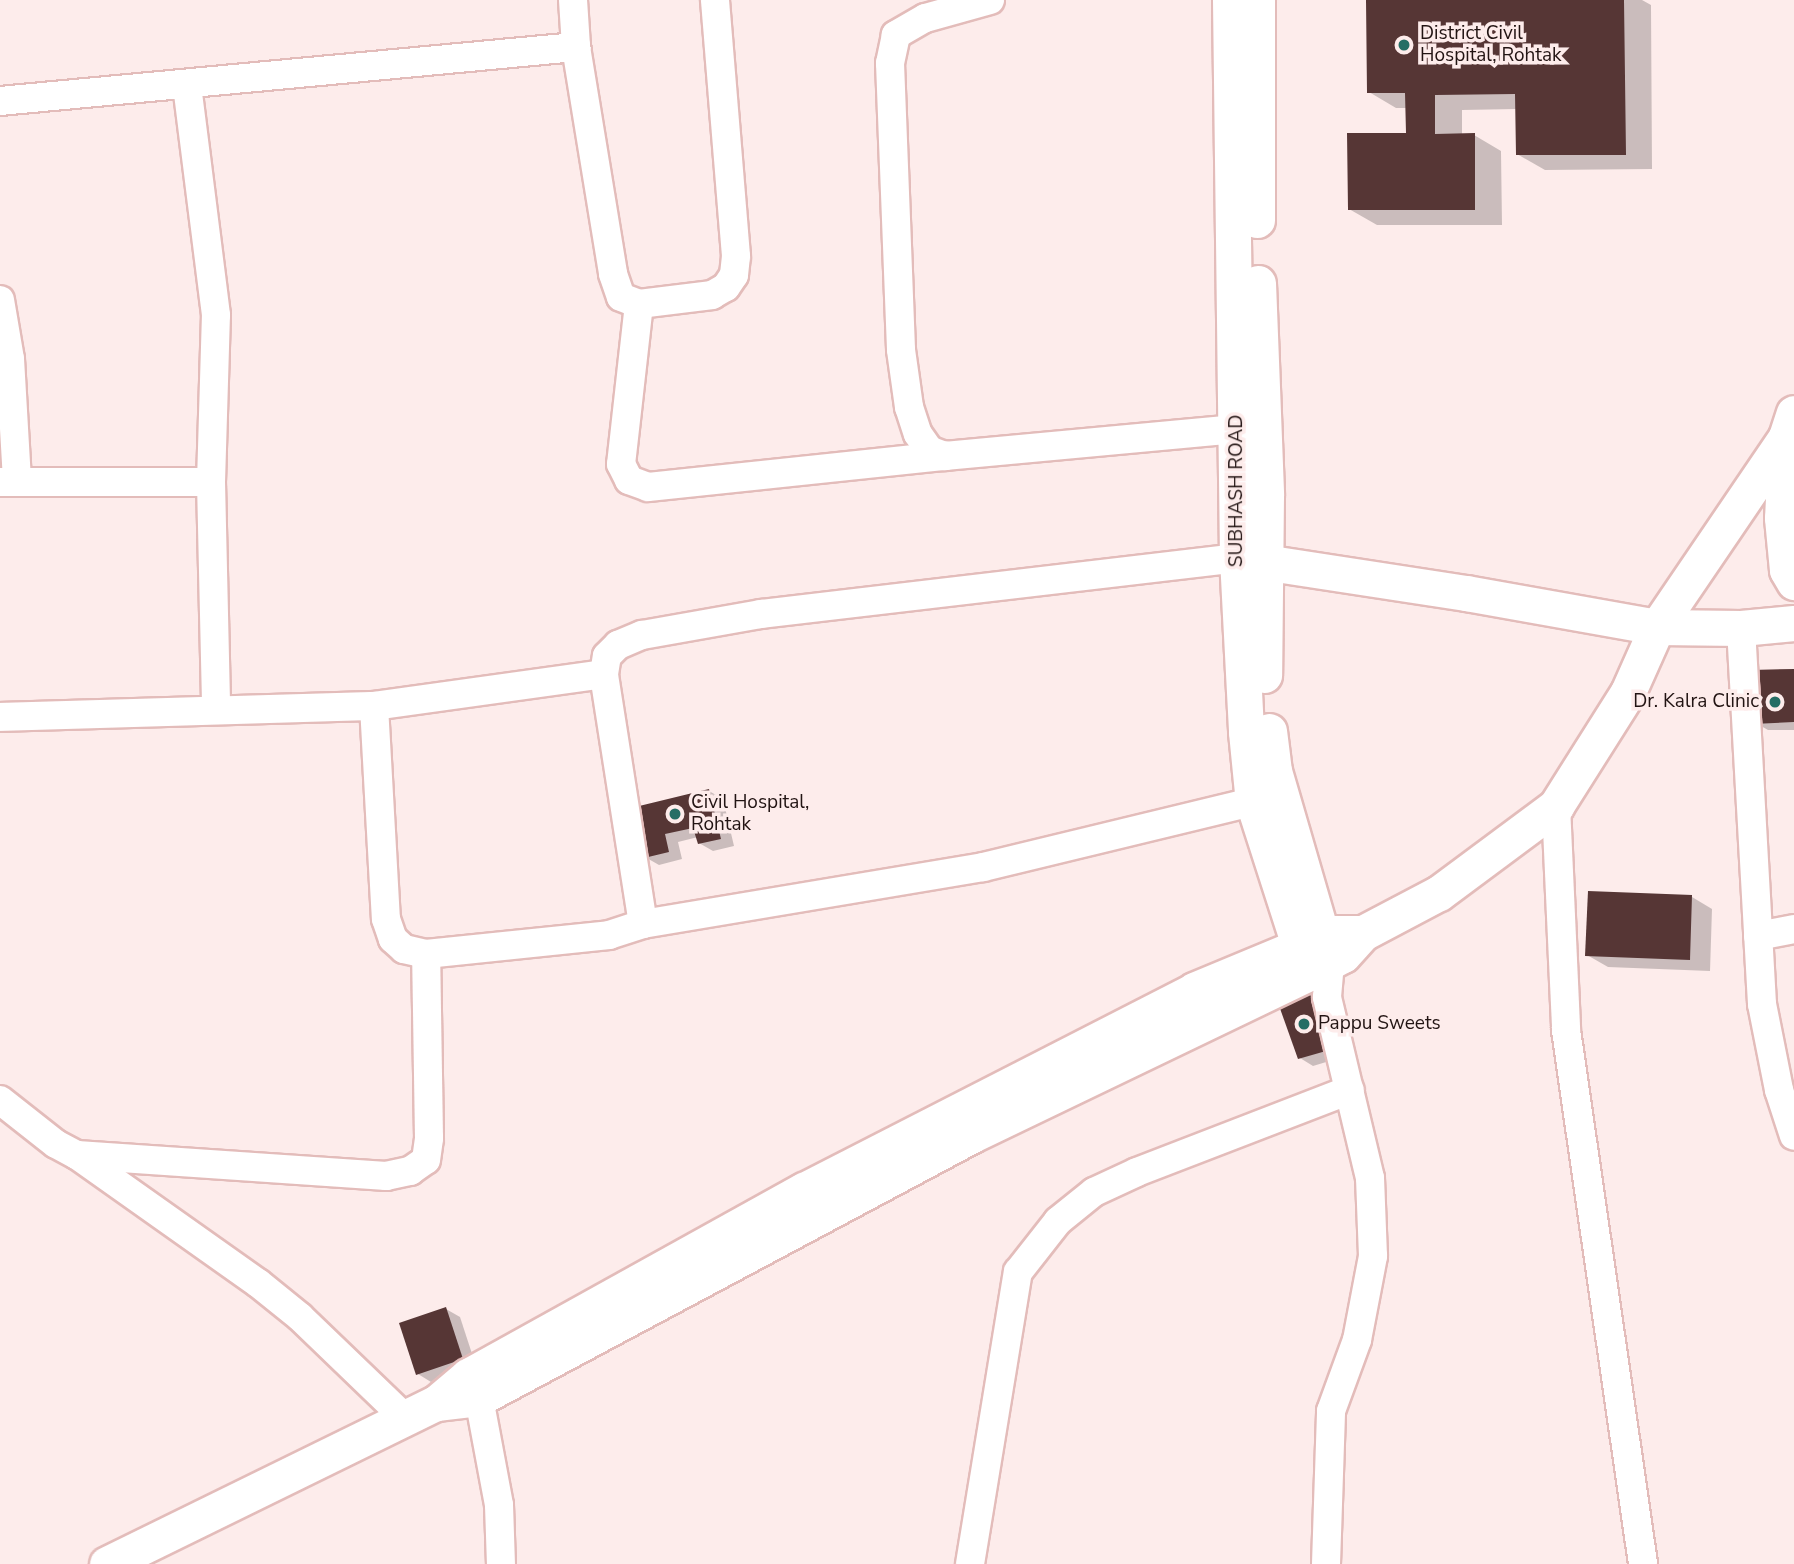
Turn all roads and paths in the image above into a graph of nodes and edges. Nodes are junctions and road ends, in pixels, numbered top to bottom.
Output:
1 (573, 0) edge
2 (715, 0) edge
3 (990, 0) edge
4 (1230, 0) edge
5 (1257, 0) edge
6 (576, 47) junction
7 (187, 85) junction
8 (0, 101) edge
9 (1246, 271) junction
10 (0, 300) edge
11 (639, 304) junction
12 (4, 340) edge
13 (1790, 425) edge
14 (1250, 426) junction
15 (945, 456) junction
16 (8, 482) edge
17 (211, 482) junction
18 (1251, 559) junction
19 (1794, 582) edge
20 (1794, 623) edge
21 (1657, 627) junction
22 (1741, 628) junction
23 (604, 674) junction
24 (374, 706) junction
25 (216, 710) junction
26 (0, 717) edge
27 (1267, 799) junction
28 (1556, 806) junction
29 (643, 924) junction
30 (1794, 929) edge
31 (1758, 936) junction
32 (426, 954) junction
33 (1317, 963) junction
34 (1350, 1090) junction
35 (0, 1100) edge
36 (1794, 1136) edge
37 (78, 1155) junction
38 (474, 1387) junction
39 (403, 1416) junction
40 (107, 1564) edge
41 (500, 1564) edge
42 (970, 1564) edge
43 (1326, 1564) edge
44 (1643, 1564) edge

1 - 6 street
2 - 11 street
3 - 15 street
4 - 9 street, SUBHASH ROAD
5 - 9 street, SUBHASH ROAD
6 - 7 street
6 - 11 street
7 - 8 street
7 - 17 street
9 - 14 street, SUBHASH ROAD
10 - 12 street
11 - 15 street
12 - 16 street
13 - 19 street
13 - 21 street
14 - 15 street
14 - 18 street, SUBHASH ROAD
16 - 17 street
17 - 25 street
18 - 21 street
18 - 23 street
18 - 27 street, SUBHASH ROAD
20 - 22 street
21 - 22 street
21 - 28 street
22 - 31 street
23 - 24 street
23 - 29 street
24 - 25 street
24 - 32 street
25 - 26 street
27 - 29 street
27 - 33 street, SUBHASH ROAD
28 - 33 street
28 - 44 street
29 - 32 street
30 - 31 street
31 - 36 street
32 - 37 street
33 - 34 street
33 - 38 street
34 - 42 street
34 - 43 street
35 - 37 street
37 - 39 street
38 - 39 street
38 - 41 street
39 - 40 street

